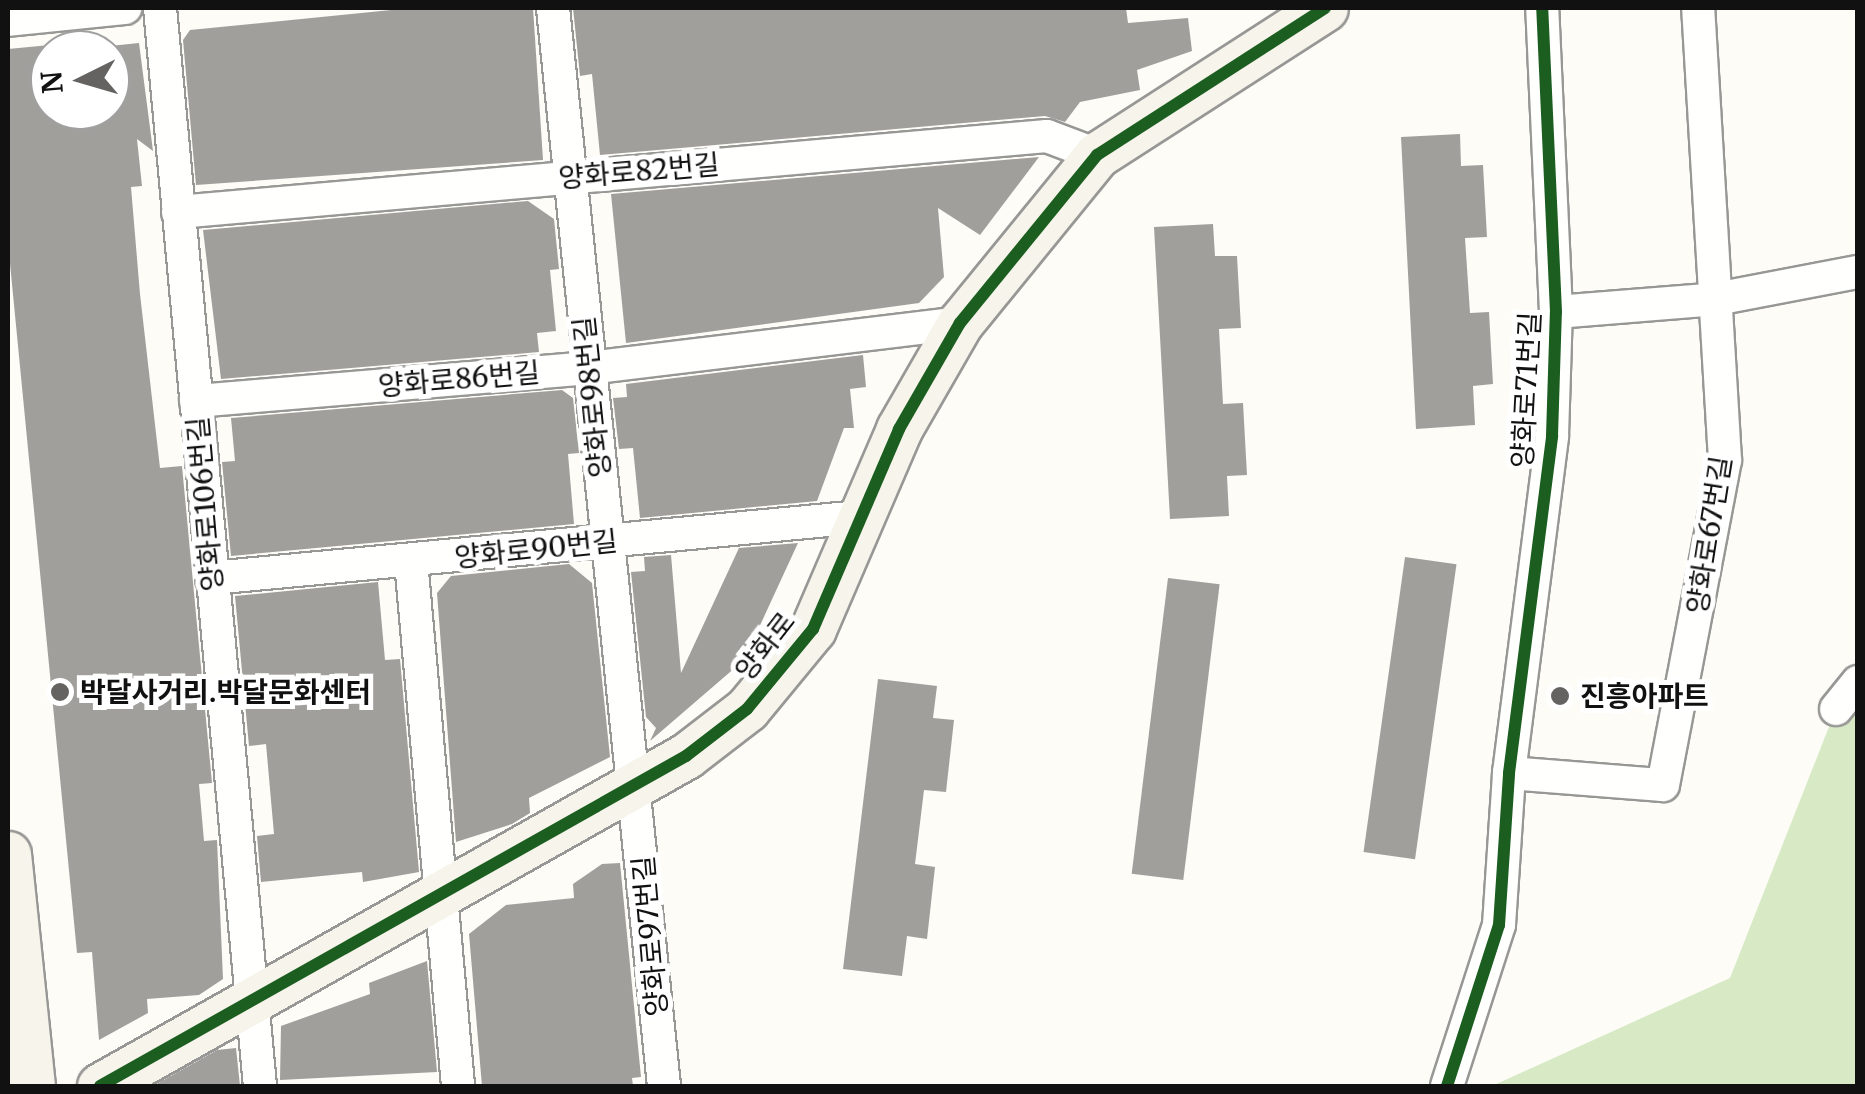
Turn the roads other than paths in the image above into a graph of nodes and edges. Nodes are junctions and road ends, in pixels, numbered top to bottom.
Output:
1 (126, 8) edge
2 (160, 8) edge
3 (554, 8) edge
4 (1325, 8) edge
5 (1542, 8) edge
6 (1698, 8) edge
7 (8, 20) edge
8 (1097, 155) junction
9 (571, 177) junction
10 (178, 212) junction
11 (1858, 272) edge
12 (1716, 299) junction
13 (1556, 312) junction
14 (960, 322) junction
15 (589, 368) junction
16 (196, 400) junction
17 (860, 517) junction
18 (607, 542) junction
19 (411, 561) junction
20 (212, 578) junction
21 (1858, 682) edge
22 (1836, 709) dead end
23 (1509, 773) junction
24 (636, 785) junction
25 (8, 868) edge
26 (440, 893) junction
27 (251, 1000) junction
28 (32, 1086) edge
29 (100, 1086) edge
30 (260, 1086) edge
31 (458, 1086) edge
32 (664, 1086) edge
33 (1447, 1086) edge

1 - 7 street
2 - 10 street, 양화로106번길
3 - 9 street, 양화로98번길
4 - 8 street, 양화로
5 - 13 street, 양화로71번길
6 - 12 street, 양화로67번길
8 - 9 street, 양화로82번길
8 - 14 street, 양화로
9 - 10 street, 양화로82번길
9 - 15 street, 양화로98번길
10 - 16 street, 양화로106번길
11 - 12 street
12 - 13 street
12 - 23 street, 양화로67번길
13 - 23 street, 양화로71번길
14 - 15 street, 양화로86번길
14 - 17 street, 양화로
15 - 16 street, 양화로86번길
15 - 18 street, 양화로98번길
16 - 20 street, 양화로106번길
17 - 18 street, 양화로90번길
17 - 24 street, 양화로
18 - 19 street, 양화로90번길
18 - 24 street, 양화로98번길
19 - 20 street, 양화로90번길
19 - 26 street
20 - 27 street, 양화로106번길
21 - 22 street
23 - 33 street, 양화로71번길
24 - 26 street, 양화로
24 - 32 street, 양화로97번길
25 - 28 street
26 - 27 street, 양화로
26 - 31 street
27 - 29 street, 양화로
27 - 30 street, 양화로106번길

